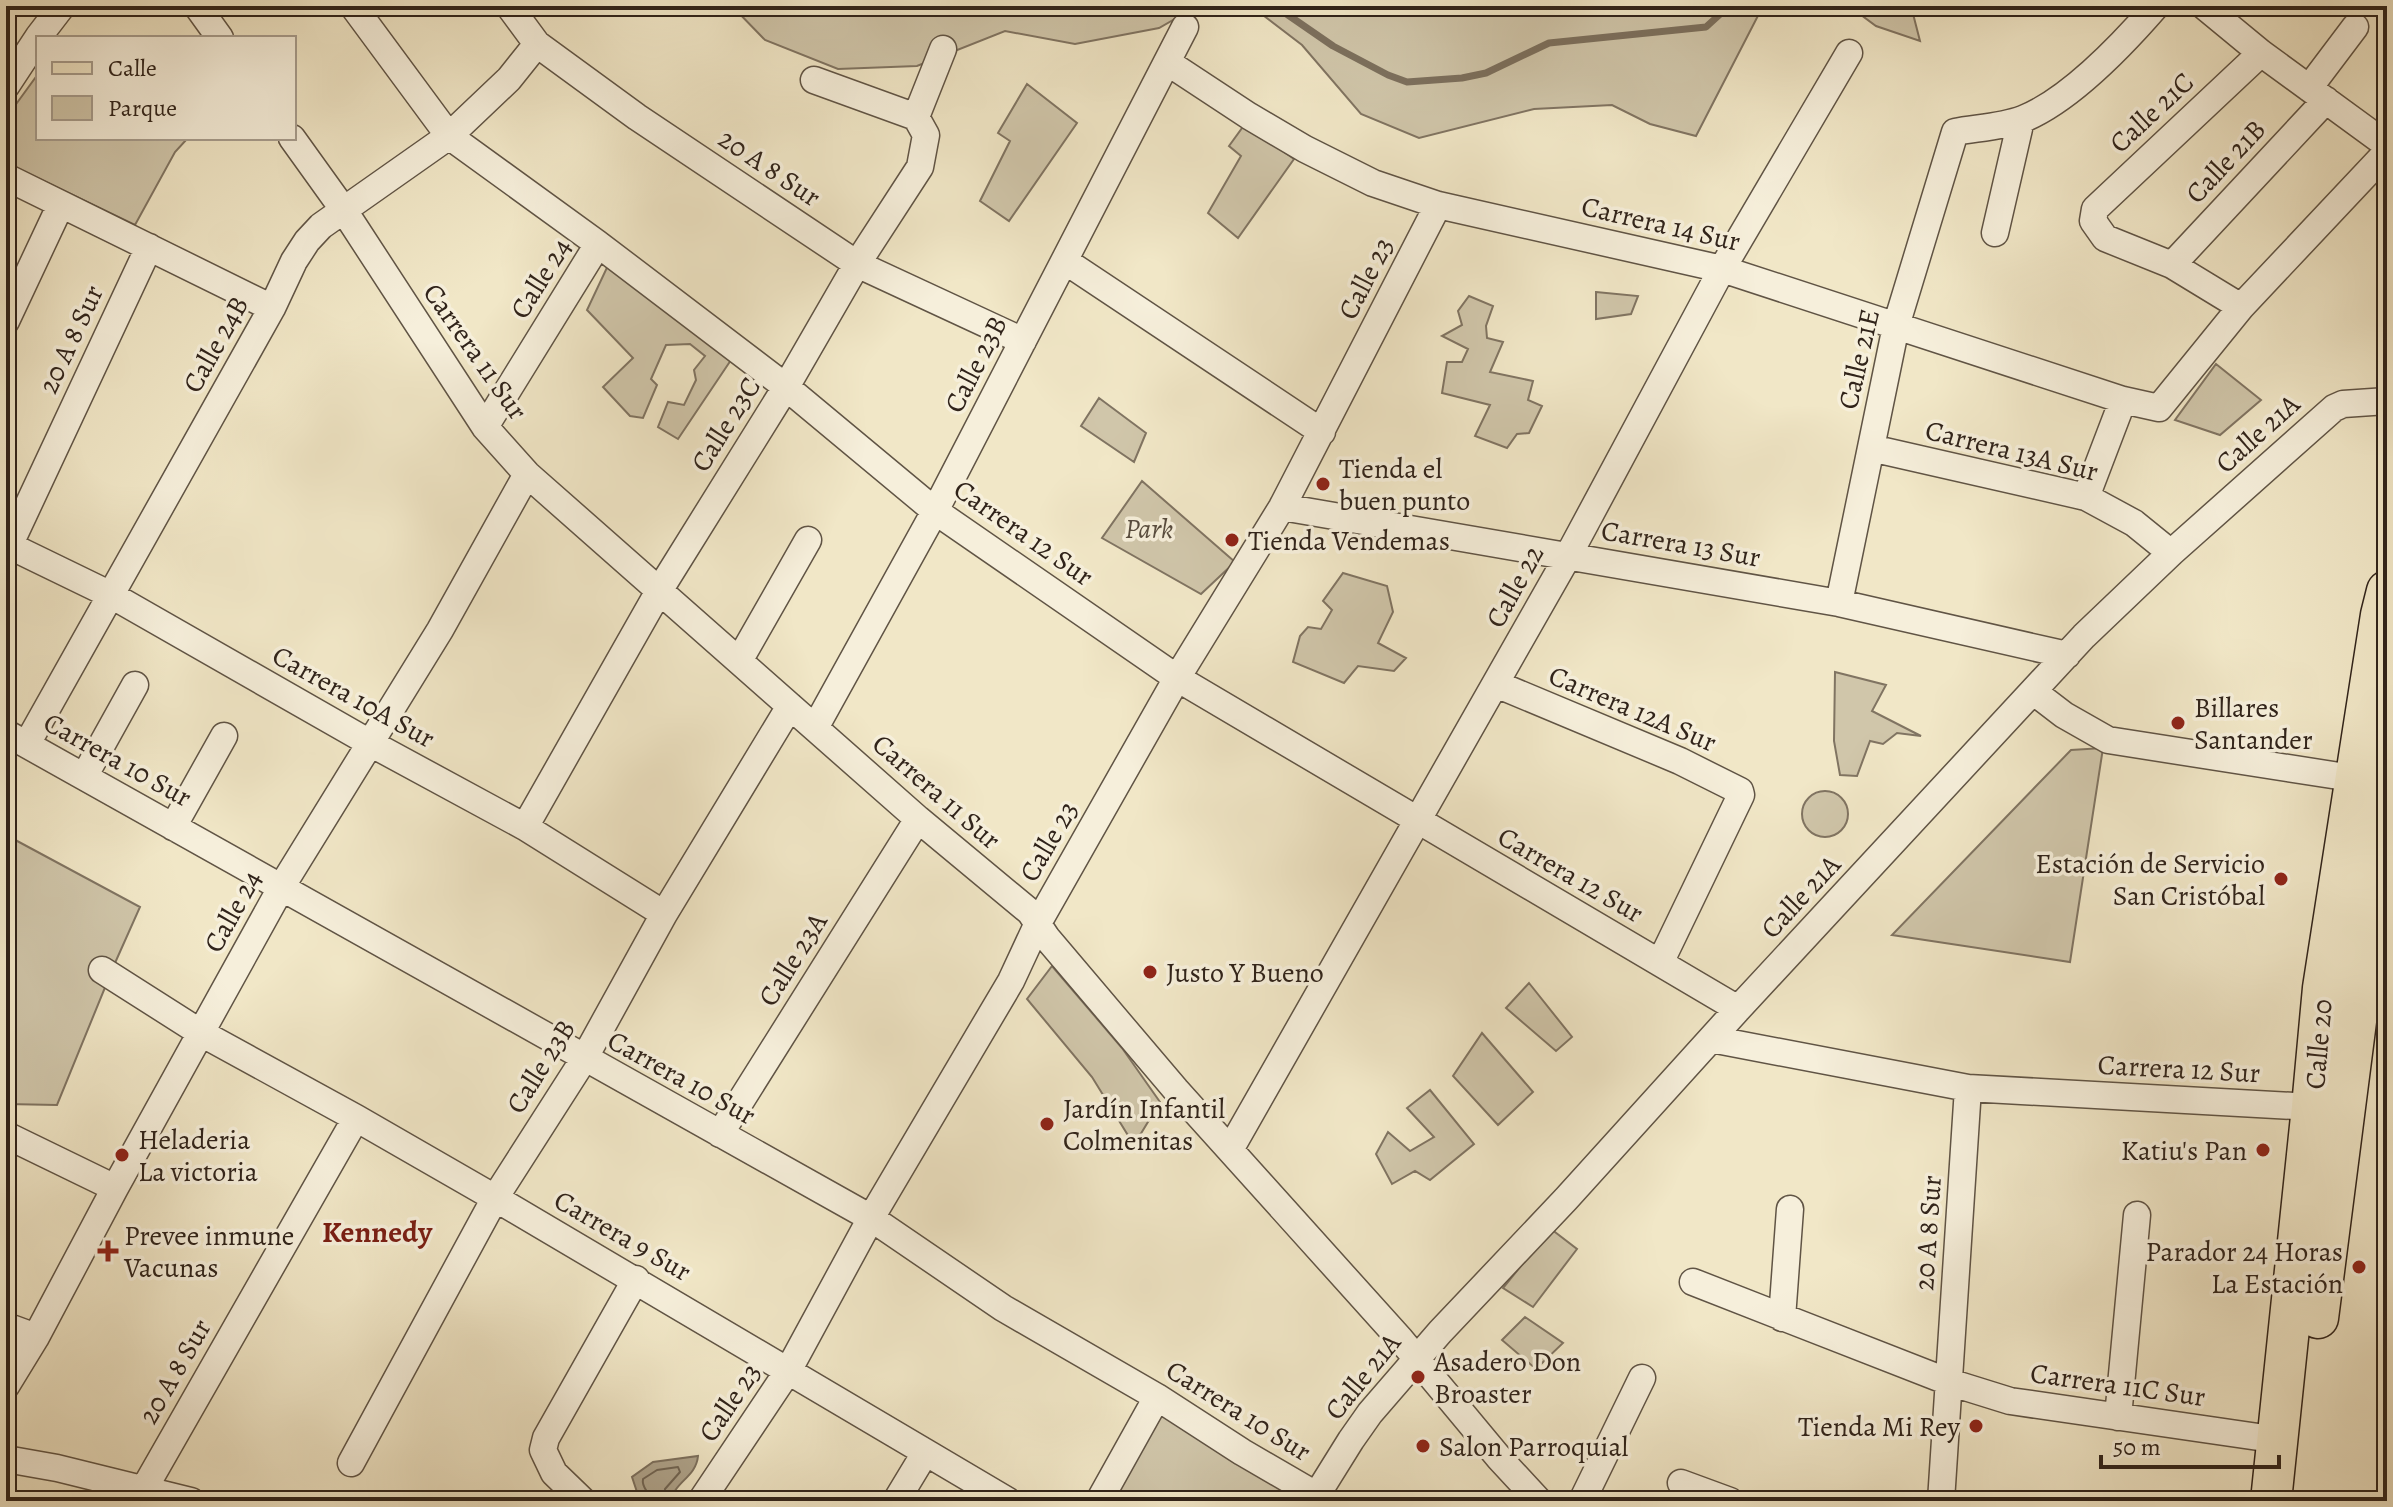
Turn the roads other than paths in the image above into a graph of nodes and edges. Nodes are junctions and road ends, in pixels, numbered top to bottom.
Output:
1 (62, 6) edge
2 (197, 6) edge
3 (353, 6) edge
4 (2156, 6) edge
5 (2204, 6) edge
6 (519, 10) edge
7 (1185, 27) dead end
8 (2355, 27) dead end
9 (39, 36) edge
10 (219, 36) edge
11 (36, 41) edge
12 (537, 44) junction
13 (943, 49) dead end
14 (1849, 53) dead end
15 (2261, 53) junction
16 (1167, 62) junction
17 (814, 80) dead end
18 (6, 86) edge
19 (2317, 94) junction
20 (916, 117) junction
21 (2021, 120) junction
22 (449, 136) junction
23 (293, 140) edge
24 (2387, 145) edge
25 (2387, 152) edge
26 (6, 177) edge
27 (61, 204) junction
28 (1438, 205) junction
29 (343, 209) junction
30 (1995, 233) dead end
31 (598, 244) junction
32 (149, 247) junction
33 (1065, 261) junction
34 (857, 264) junction
35 (2172, 265) junction
36 (1722, 269) junction
37 (2241, 307) junction
38 (272, 308) junction
39 (6, 321) edge
40 (1896, 326) junction
41 (1023, 341) junction
42 (786, 387) junction
43 (2123, 400) junction
44 (2387, 401) edge
45 (485, 427) junction
46 (1322, 432) junction
47 (1871, 448) junction
48 (527, 474) junction
49 (2086, 497) junction
50 (1282, 507) junction
51 (935, 511) junction
52 (808, 540) dead end
53 (7, 545) edge
54 (2171, 553) junction
55 (1568, 556) junction
56 (659, 591) junction
57 (2387, 591) edge
58 (111, 595) junction
59 (1839, 603) junction
60 (2067, 655) junction
61 (739, 661) junction
62 (1177, 678) junction
63 (1496, 684) junction
64 (135, 685) dead end
65 (2034, 692) junction
66 (790, 706) junction
67 (815, 728) junction
68 (224, 736) dead end
69 (16, 738) edge
70 (370, 743) junction
71 (85, 775) junction
72 (2376, 780) edge
73 (918, 819) junction
74 (1417, 822) junction
75 (173, 827) junction
76 (525, 827) junction
77 (282, 886) junction
78 (664, 914) junction
79 (1038, 923) junction
80 (1660, 963) junction
81 (102, 970) dead end
82 (1738, 1009) junction
83 (201, 1033) junction
84 (1711, 1039) junction
85 (584, 1059) junction
86 (1968, 1088) junction
87 (2312, 1107) junction
88 (356, 1118) junction
89 (720, 1134) junction
90 (6, 1135) edge
91 (1231, 1148) junction
92 (115, 1188) junction
93 (495, 1198) junction
94 (1790, 1209) dead end
95 (2137, 1215) dead end
96 (871, 1218) junction
97 (636, 1279) junction
98 (1693, 1282) dead end
99 (1782, 1318) junction
100 (6, 1326) edge
101 (36, 1337) junction
102 (1416, 1360) junction
103 (788, 1371) junction
104 (1642, 1378) dead end
105 (1949, 1382) junction
106 (6, 1386) edge
107 (1157, 1397) junction
108 (2118, 1417) junction
109 (2279, 1440) junction
110 (925, 1453) junction
111 (6, 1459) edge
112 (351, 1463) dead end
113 (1681, 1483) dead end
114 (144, 1489) junction
115 (1315, 1498) edge
116 (191, 1501) edge
117 (583, 1501) edge
118 (701, 1501) edge
119 (896, 1501) edge
120 (1008, 1501) edge
121 (1099, 1501) edge
122 (1539, 1501) edge
123 (1582, 1501) edge
124 (1730, 1501) edge
125 (1941, 1501) edge
126 (2271, 1501) edge
127 (2295, 1501) edge

1 - 9 street
2 - 10 street
3 - 22 street, Carrera 12 Sur
4 - 21 street
5 - 15 street
6 - 12 street, 20 A 8 Sur
7 - 16 street, Calle 23B
8 - 19 street, Calle 21B
11 - 18 street
12 - 22 street, Calle 24B
12 - 34 street, 20 A 8 Sur
13 - 20 street
14 - 36 street, Calle 22
15 - 19 street
15 - 35 street, Calle 21C
16 - 28 street, Carrera 14 Sur
16 - 33 street, Calle 23B
17 - 20 street
19 - 24 street
19 - 35 street, Calle 21B
20 - 34 street, Calle 23C
21 - 30 street
21 - 40 street, Calle 21E
22 - 29 street, Calle 24B
22 - 31 street, Carrera 12 Sur
23 - 29 street, Carrera 11 Sur
25 - 37 street
26 - 27 street
27 - 32 street
27 - 39 street
28 - 36 street, Carrera 14 Sur
28 - 46 street, Calle 23
29 - 38 street, Calle 24B
29 - 45 street, Carrera 11 Sur
31 - 42 street, Carrera 12 Sur
31 - 45 street, Calle 24
32 - 38 street
32 - 53 street, 20 A 8 Sur
33 - 41 street, Calle 23B
33 - 46 street
34 - 41 street, 20 A 8 Sur
34 - 42 street, Calle 23C
35 - 37 street
36 - 40 street, Carrera 14 Sur
36 - 55 street, Calle 22
37 - 43 street, Carrera 14 Sur
38 - 58 street, Calle 24B
40 - 43 street, Carrera 14 Sur
40 - 47 street, Calle 21E
41 - 51 street, Calle 23B
42 - 51 street, Carrera 12 Sur
42 - 56 street, Calle 23C
43 - 49 street
44 - 54 street, Calle 21A
45 - 48 street, Carrera 11 Sur
46 - 50 street, Calle 23
47 - 49 street, Carrera 13A Sur
47 - 59 street, Calle 21E
48 - 56 street, Carrera 11 Sur
48 - 70 street, Calle 24
49 - 54 street, Carrera 13A Sur
50 - 55 street, Carrera 13 Sur
50 - 62 street, Calle 23
51 - 62 street, Carrera 12 Sur
51 - 67 street, Calle 23B
52 - 61 street
53 - 58 street, Carrera 10A Sur
54 - 60 street, Calle 21A
55 - 59 street, Carrera 13 Sur
55 - 63 street, Calle 22
56 - 61 street, Carrera 11 Sur
56 - 76 street, Calle 23C
57 - 72 main road, Calle 20
58 - 69 street, Calle 24B
58 - 70 street, Carrera 10A Sur
59 - 60 street, Carrera 13 Sur
60 - 65 street, Calle 21A
61 - 66 street, Carrera 11 Sur
62 - 74 street, Carrera 12 Sur
62 - 79 street, Calle 23
63 - 74 street, Calle 22
63 - 80 street, Carrera 12A Sur
64 - 71 street
65 - 72 street
65 - 82 street, Calle 21A
66 - 67 street, Carrera 11 Sur
66 - 78 street, Calle 23B
67 - 73 street, Carrera 11 Sur
68 - 75 street
69 - 71 street, Carrera 10 Sur
70 - 76 street, Carrera 10A Sur
70 - 77 street, Calle 24
71 - 75 street, Carrera 10 Sur
72 - 87 main road, Calle 20
72 - 127 main road
73 - 79 street, Carrera 11 Sur
73 - 89 street, Calle 23A
74 - 80 street, Carrera 12 Sur
74 - 91 street, Calle 22
75 - 77 street, Carrera 10 Sur
76 - 78 street, Carrera 10A Sur
77 - 83 street, Calle 24
77 - 85 street, Carrera 10 Sur
78 - 85 street, Calle 23B
79 - 91 street, Carrera 11 Sur
79 - 96 street, Calle 23
80 - 82 street, Carrera 12 Sur
81 - 83 street, Carrera 9 Sur
82 - 84 street, Calle 21A
83 - 88 street, Carrera 9 Sur
83 - 92 street, Calle 24
84 - 86 street, Carrera 12 Sur
84 - 102 street, Calle 21A
85 - 89 street, Carrera 10 Sur
85 - 93 street, Calle 23B
86 - 87 street, Carrera 12 Sur
86 - 105 street, 20 A 8 Sur
87 - 109 main road, Calle 20
88 - 93 street, Carrera 9 Sur
88 - 114 street, 20 A 8 Sur
89 - 96 street, Carrera 10 Sur
90 - 92 street
91 - 102 street, Carrera 11 Sur
92 - 101 street, Calle 24
93 - 97 street, Carrera 9 Sur
93 - 112 street, Calle 23B
94 - 99 street
95 - 108 street
96 - 103 street, Calle 23
96 - 107 street, Carrera 10 Sur
97 - 103 street, Carrera 9 Sur
97 - 117 street
98 - 99 street
99 - 105 street
100 - 101 street
101 - 106 street, Calle 24
102 - 115 street, Calle 21A
102 - 122 street, Carrera 11 Sur
103 - 110 street, Carrera 9 Sur
103 - 118 street, Calle 23
104 - 123 street
105 - 108 street, Carrera 11C Sur
105 - 125 street, 20 A 8 Sur
107 - 115 street, Carrera 10 Sur
107 - 121 street
108 - 109 street, Carrera 11C Sur
109 - 126 main road, Calle 20
110 - 119 street
110 - 120 street, Carrera 9 Sur
111 - 114 street
113 - 124 street
114 - 116 street

